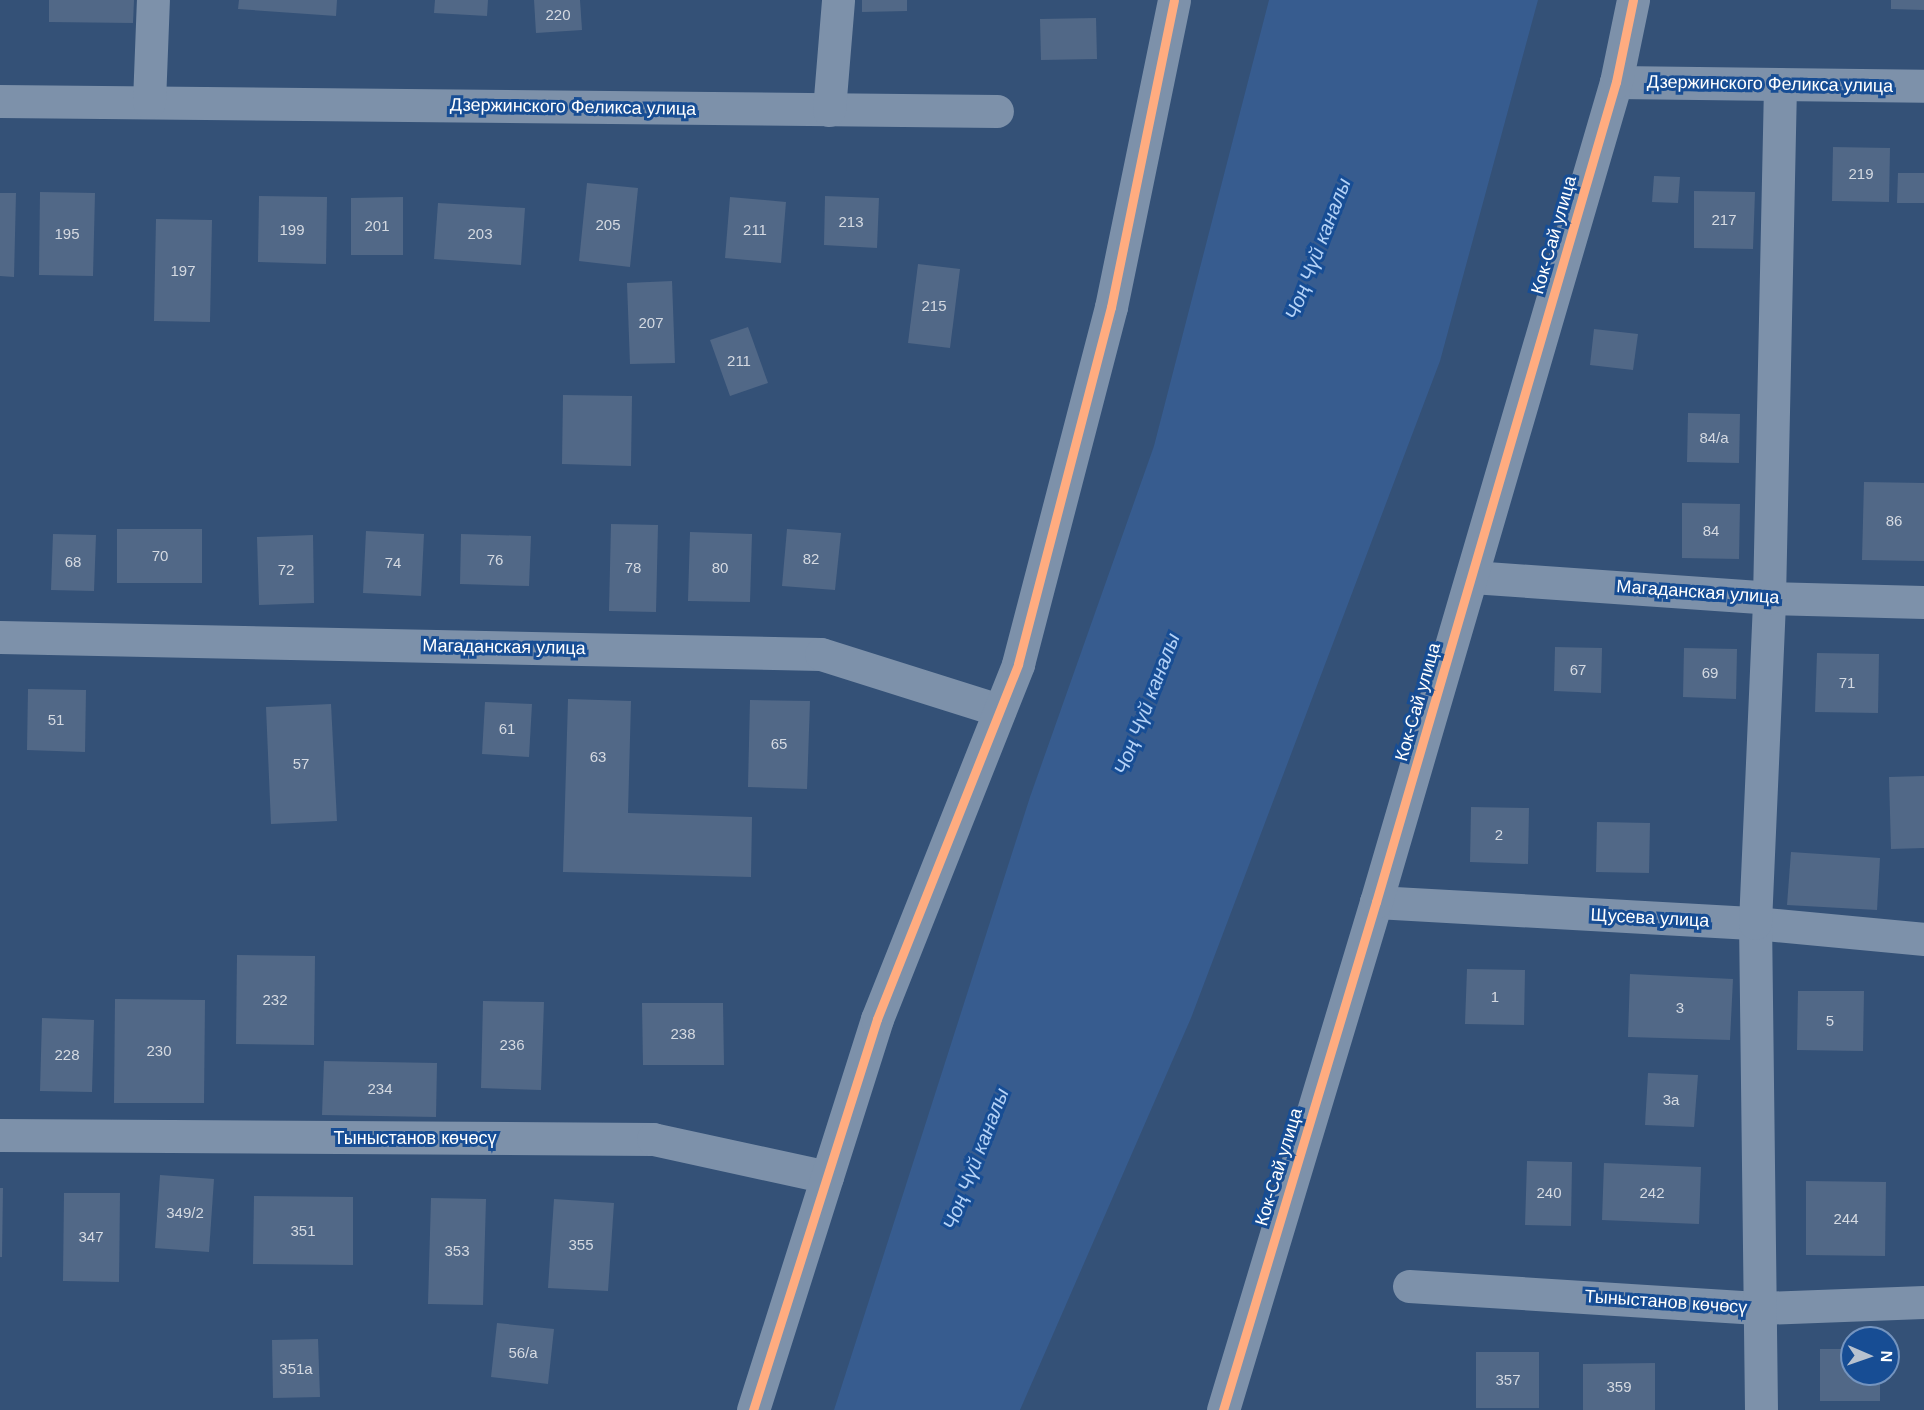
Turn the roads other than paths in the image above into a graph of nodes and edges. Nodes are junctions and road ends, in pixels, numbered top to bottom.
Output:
1 (153, 0) edge
2 (838, 0) edge
3 (1174, 0) edge
4 (1633, 0) edge
5 (1616, 82) junction
6 (1780, 84) junction
7 (1924, 86) edge
8 (0, 101) edge
9 (149, 102) junction
10 (829, 110) junction
11 (997, 111) dead end
12 (1472, 576) junction
13 (1769, 598) junction
14 (1924, 602) edge
15 (0, 637) edge
16 (999, 710) junction
17 (1376, 902) junction
18 (1755, 923) junction
19 (1924, 939) edge
20 (0, 1136) edge
21 (827, 1177) junction
22 (1409, 1286) dead end
23 (1924, 1302) edge
24 (1761, 1308) junction
25 (753, 1410) edge
26 (1223, 1410) edge
27 (1761, 1410) edge

1 - 9 street
2 - 10 street
3 - 16 street
4 - 5 street, Кок-Сай улица
5 - 6 street, Дзержинского Феликса улица
5 - 12 street, Кок-Сай улица
6 - 7 street, Дзержинского Феликса улица
6 - 13 street
8 - 9 street, Дзержинского Феликса улица
9 - 10 street, Дзержинского Феликса улица
10 - 11 street, Дзержинского Феликса улица
12 - 13 street, Магаданская улица
12 - 17 street, Кок-Сай улица
13 - 14 street, Магаданская улица
13 - 18 street
15 - 16 street, Магаданская улица
16 - 21 street
17 - 18 street, Щусева улица
17 - 26 street, Кок-Сай улица
18 - 19 street, Щусева улица
18 - 24 street
20 - 21 street, Тыныстанов көчөсү
21 - 25 street
22 - 24 street, Тыныстанов көчөсү
23 - 24 street, Тыныстанов көчөсү
24 - 27 street

